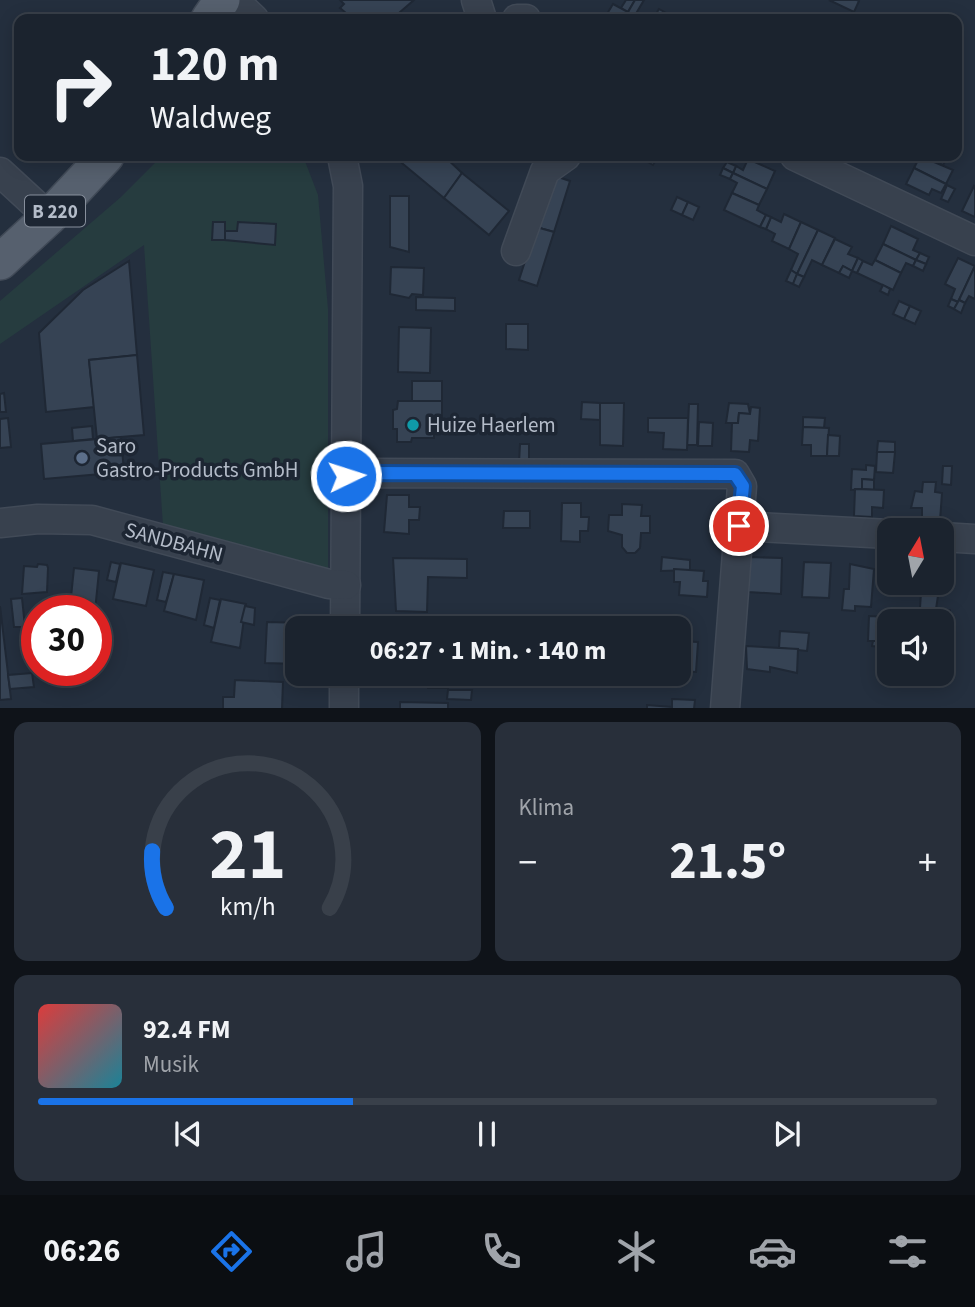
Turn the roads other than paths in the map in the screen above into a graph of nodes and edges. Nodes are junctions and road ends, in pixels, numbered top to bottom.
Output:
1 (234, 0) edge
2 (249, 14) edge
3 (101, 161) edge
4 (343, 161) edge
5 (558, 161) edge
6 (806, 161) edge
7 (0, 172) edge
8 (49, 218) junction
9 (975, 241) edge
10 (516, 251) dead end
11 (0, 262) edge
12 (346, 476) junction
13 (0, 523) edge
14 (739, 526) junction
15 (877, 533) edge
16 (954, 538) edge
17 (975, 539) edge
18 (346, 585) junction
19 (345, 616) edge
20 (344, 686) edge
21 (344, 708) edge
22 (724, 708) edge

1 - 2 street
3 - 8 main road, B 220
4 - 12 street
5 - 10 street
6 - 9 street
7 - 8 street
8 - 11 main road, B 220
12 - 14 street
12 - 18 street
13 - 18 street, SANDBAHN
14 - 15 street
14 - 22 street
16 - 17 street
18 - 19 street
20 - 21 street

